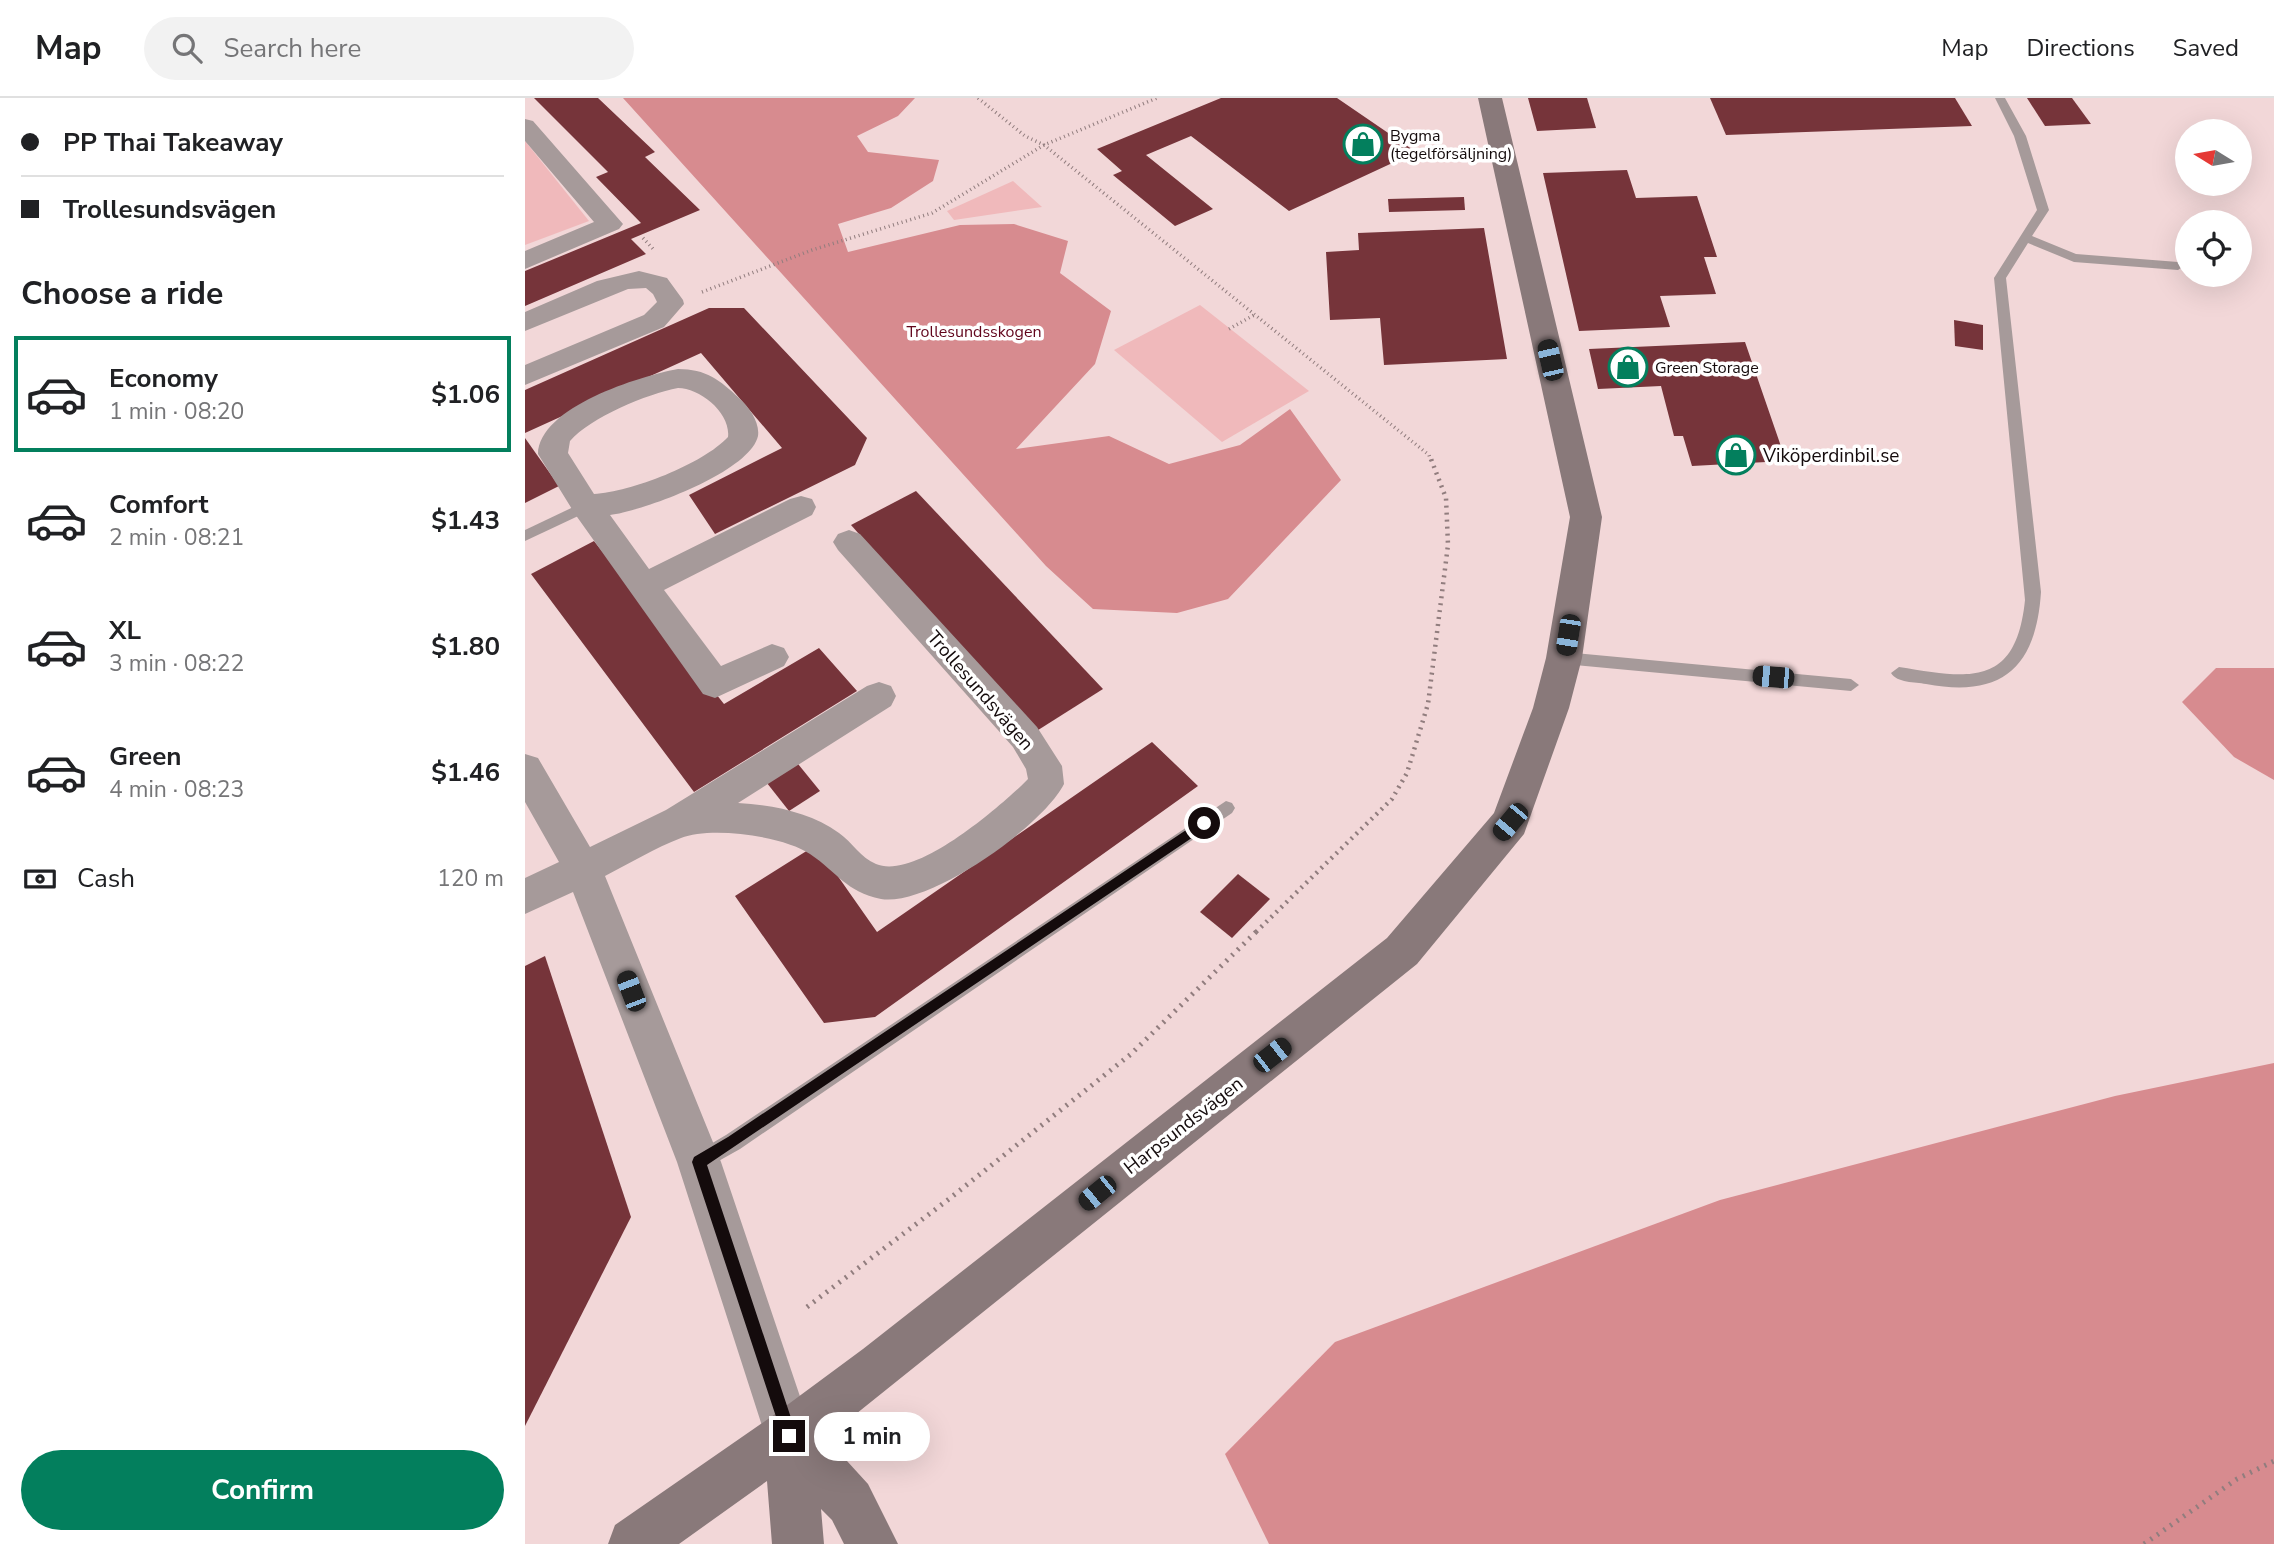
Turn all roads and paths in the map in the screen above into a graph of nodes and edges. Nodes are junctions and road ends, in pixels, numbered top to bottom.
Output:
1 (978, 98) edge
2 (1157, 98) edge
3 (1490, 98) edge
4 (2000, 98) edge
5 (525, 126) edge
6 (1044, 145) junction
7 (2027, 238) junction
8 (525, 261) edge
9 (2175, 266) edge
10 (671, 303) junction
11 (1256, 313) junction
12 (525, 322) edge
13 (1229, 329) dead end
14 (525, 376) edge
15 (586, 506) junction
16 (801, 507) dead end
17 (525, 536) edge
18 (849, 542) dead end
19 (643, 586) junction
20 (772, 657) dead end
21 (1564, 658) junction
22 (1899, 673) dead end
23 (1851, 685) dead end
24 (879, 696) dead end
25 (525, 769) edge
26 (1226, 808) dead end
27 (679, 821) junction
28 (583, 868) junction
29 (525, 897) edge
30 (699, 1162) junction
31 (807, 1307) dead end
32 (789, 1436) junction
33 (2274, 1461) edge
34 (635, 1544) edge
35 (798, 1544) edge
36 (872, 1544) edge
37 (2144, 1544) edge

1 - 6 path
2 - 6 path
3 - 21 street, Harpsundsvägen
4 - 7 lane
5 - 8 street
6 - 10 path
6 - 11 path
7 - 9 lane
7 - 22 lane
10 - 12 street
10 - 14 street
11 - 13 path
11 - 31 path
15 - 15 street
15 - 17 lane
15 - 19 street
16 - 19 street
18 - 27 street, Trollesundsvägen
19 - 20 street
21 - 23 lane
21 - 32 street, Harpsundsvägen
24 - 27 street, Trollesundsvägen
25 - 28 street
26 - 30 lane
27 - 28 street, Trollesundsvägen
28 - 29 street, Trollesundsvägen
28 - 30 street
30 - 32 street
32 - 34 street, Harpsundsvägen
32 - 35 street
32 - 36 street
33 - 37 path

